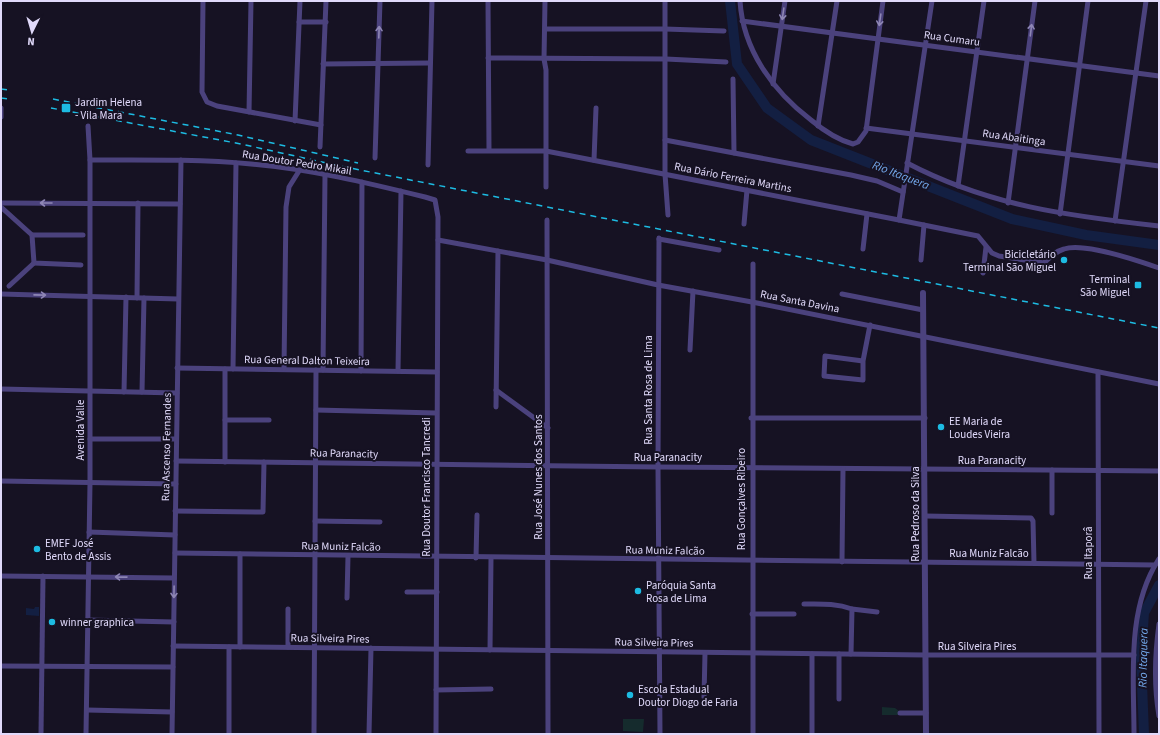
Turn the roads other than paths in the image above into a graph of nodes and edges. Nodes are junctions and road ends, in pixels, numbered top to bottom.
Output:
1 (203, 1) edge
2 (251, 1) edge
3 (300, 1) edge
4 (326, 1) edge
5 (380, 1) edge
6 (432, 1) edge
7 (488, 1) edge
8 (545, 1) edge
9 (665, 1) edge
10 (740, 1) edge
11 (785, 1) edge
12 (837, 1) edge
13 (883, 1) edge
14 (932, 1) edge
15 (984, 1) edge
16 (1035, 1) edge
17 (1088, 1) edge
18 (1146, 1) edge
19 (742, 21) junction
20 (299, 22) junction
21 (326, 22) junction
22 (782, 26) junction
23 (546, 29) junction
24 (665, 29) junction
25 (724, 31) dead end
26 (833, 32) junction
27 (878, 38) junction
28 (926, 45) junction
29 (976, 52) junction
30 (488, 58) junction
31 (1028, 58) junction
32 (544, 59) junction
33 (666, 59) junction
34 (726, 62) dead end
35 (430, 63) junction
36 (323, 64) junction
37 (377, 64) junction
38 (1080, 65) junction
39 (1136, 73) junction
40 (1159, 76) edge
41 (733, 79) dead end
42 (773, 84) junction
43 (1, 108) edge
44 (596, 108) dead end
45 (1, 111) edge
46 (249, 112) junction
47 (1, 117) edge
48 (295, 121) junction
49 (321, 125) junction
50 (88, 126) dead end
51 (818, 126) junction
52 (866, 128) junction
53 (912, 133) junction
54 (666, 140) junction
55 (964, 140) junction
56 (320, 147) dead end
57 (1015, 147) junction
58 (489, 150) junction
59 (468, 151) dead end
60 (546, 151) junction
61 (734, 153) junction
62 (1068, 154) junction
63 (375, 158) dead end
64 (90, 160) junction
65 (181, 160) junction
66 (594, 160) junction
67 (1124, 162) junction
68 (236, 163) junction
69 (428, 165) dead end
70 (907, 166) junction
71 (1159, 166) edge
72 (299, 171) junction
73 (665, 174) junction
74 (325, 175) junction
75 (362, 182) junction
76 (958, 186) junction
77 (546, 187) dead end
78 (747, 190) junction
79 (903, 190) junction
80 (401, 191) junction
81 (1, 203) edge
82 (90, 203) junction
83 (138, 203) junction
84 (1008, 203) junction
85 (180, 204) junction
86 (1, 207) edge
87 (867, 214) junction
88 (1060, 214) junction
89 (668, 215) dead end
90 (547, 220) dead end
91 (899, 220) junction
92 (1114, 221) junction
93 (744, 224) dead end
94 (924, 225) junction
95 (1159, 226) edge
96 (32, 235) junction
97 (83, 235) dead end
98 (438, 240) junction
99 (986, 247) junction
100 (863, 249) dead end
101 (720, 250) dead end
102 (498, 251) junction
103 (547, 260) junction
104 (921, 260) dead end
105 (34, 263) junction
106 (753, 264) dead end
107 (81, 265) dead end
108 (1159, 268) edge
109 (983, 272) dead end
110 (658, 285) junction
111 (9, 286) dead end
112 (693, 291) junction
113 (1, 294) edge
114 (842, 294) dead end
115 (923, 294) dead end
116 (89, 296) junction
117 (126, 297) junction
118 (137, 298) junction
119 (144, 298) junction
120 (178, 299) junction
121 (752, 302) junction
122 (923, 310) junction
123 (870, 326) junction
124 (924, 337) junction
125 (690, 350) dead end
126 (863, 361) junction
127 (177, 368) junction
128 (225, 369) junction
129 (233, 369) junction
130 (284, 369) junction
131 (316, 370) junction
132 (323, 370) junction
133 (361, 370) junction
134 (398, 371) junction
135 (437, 372) junction
136 (1098, 372) junction
137 (1159, 384) edge
138 (1, 389) edge
139 (496, 390) junction
140 (89, 391) junction
141 (124, 392) junction
142 (142, 392) junction
143 (177, 393) junction
144 (496, 407) dead end
145 (316, 410) junction
146 (436, 413) junction
147 (751, 418) junction
148 (925, 418) junction
149 (226, 420) junction
150 (270, 420) dead end
151 (548, 428) junction
152 (90, 439) junction
153 (176, 439) junction
154 (176, 461) junction
155 (226, 462) junction
156 (264, 462) junction
157 (315, 463) junction
158 (437, 465) junction
159 (548, 466) junction
160 (658, 467) junction
161 (752, 468) junction
162 (843, 469) junction
163 (925, 469) junction
164 (1052, 470) junction
165 (1098, 471) junction
166 (1159, 471) edge
167 (1, 481) edge
168 (90, 483) junction
169 (176, 484) junction
170 (175, 511) junction
171 (1052, 513) dead end
172 (476, 515) dead end
173 (926, 516) junction
174 (315, 521) junction
175 (380, 522) dead end
176 (89, 532) junction
177 (175, 535) junction
178 (175, 553) junction
179 (240, 554) junction
180 (315, 555) junction
181 (348, 556) junction
182 (436, 557) junction
183 (476, 558) junction
184 (491, 558) junction
185 (1159, 558) edge
186 (548, 559) junction
187 (658, 560) junction
188 (751, 561) junction
189 (842, 562) junction
190 (925, 562) junction
191 (1034, 563) junction
192 (1098, 564) junction
193 (1155, 565) junction
194 (1, 576) edge
195 (43, 576) junction
196 (88, 577) junction
197 (174, 578) junction
198 (407, 592) dead end
199 (437, 592) junction
200 (347, 598) dead end
201 (804, 604) dead end
202 (288, 609) dead end
203 (852, 609) junction
204 (877, 612) dead end
205 (752, 614) junction
206 (794, 614) dead end
207 (87, 620) junction
208 (174, 622) junction
209 (1159, 624) edge
210 (173, 646) junction
211 (229, 647) junction
212 (240, 647) junction
213 (288, 647) junction
214 (315, 648) junction
215 (371, 648) junction
216 (437, 649) junction
217 (490, 650) junction
218 (548, 651) junction
219 (660, 652) junction
220 (705, 652) junction
221 (752, 653) junction
222 (812, 654) junction
223 (839, 654) junction
224 (851, 654) junction
225 (1134, 655) junction
226 (925, 656) junction
227 (1098, 656) junction
228 (1, 666) edge
229 (42, 666) junction
230 (87, 667) junction
231 (173, 667) junction
232 (491, 689) dead end
233 (436, 690) junction
234 (704, 697) dead end
235 (839, 699) dead end
236 (86, 710) junction
237 (172, 712) junction
238 (900, 713) dead end
239 (926, 713) junction
240 (1159, 716) edge
241 (41, 734) edge
242 (86, 734) edge
243 (172, 734) edge
244 (229, 734) edge
245 (314, 734) edge
246 (369, 734) edge
247 (436, 734) edge
248 (548, 734) edge
249 (660, 734) edge
250 (753, 734) edge
251 (812, 734) edge
252 (926, 734) edge
253 (1099, 734) edge
254 (1134, 734) edge

1 - 46 street
2 - 46 street
3 - 20 street
4 - 21 street
37 -> 5 street
6 - 35 street
7 - 30 street
8 - 23 street
9 - 24 street
10 - 19 street
11 -> 22 street
12 - 26 street
13 -> 27 street
14 - 28 street
15 - 29 street
31 -> 16 street
17 - 38 street
18 - 39 street
19 - 22 street, Rua Cumaru
19 - 42 street
20 - 21 street
20 - 48 street
21 - 36 street
22 - 26 street, Rua Cumaru
22 - 42 street
23 - 24 street
23 - 32 street
24 - 25 street
24 - 33 street
26 - 27 street, Rua Cumaru
26 - 51 street
27 - 28 street, Rua Cumaru
27 - 52 street
28 - 29 street, Rua Cumaru
28 - 53 street
29 - 31 street, Rua Cumaru
29 - 55 street
30 - 32 street
30 - 58 street
31 - 38 street, Rua Cumaru
31 - 57 street
32 - 33 street
32 - 60 street
33 - 34 street
33 - 54 street
35 - 37 street
35 - 69 street
36 - 37 street
36 - 49 street
37 - 63 street
38 - 39 street, Rua Cumaru
38 - 62 street
39 - 40 street, Rua Cumaru
39 - 67 street
41 - 61 street
42 - 51 street
43 - 45 street
44 - 66 street
45 - 47 street
46 - 48 street
48 - 49 street
49 - 56 street
50 - 64 street, Avenida Valle
51 - 52 street
52 - 53 street, Rua Abaitinga
53 - 55 street, Rua Abaitinga
53 - 70 street
54 - 61 street
54 - 73 street
55 - 57 street, Rua Abaitinga
55 - 76 street
57 - 62 street, Rua Abaitinga
57 - 84 street
58 - 59 street, Rua Dário Ferreira Martins
58 - 60 street, Rua Dário Ferreira Martins
60 - 66 street, Rua Dário Ferreira Martins
60 - 77 street
61 - 79 street
62 - 67 street, Rua Abaitinga
62 - 88 street
64 - 65 street, Rua Doutor Pedro Mikail
64 - 82 street, Avenida Valle
65 - 68 street, Rua Doutor Pedro Mikail
65 - 85 street, Rua Ascenso Fernandes
66 - 73 street, Rua Dário Ferreira Martins
67 - 71 street, Rua Abaitinga
67 - 92 street
68 - 72 street, Rua Doutor Pedro Mikail
68 - 129 street
70 - 76 street
70 - 79 street
72 - 74 street, Rua Doutor Pedro Mikail
72 - 130 street
73 - 78 street, Rua Dário Ferreira Martins
73 - 89 street
74 - 75 street, Rua Doutor Pedro Mikail
74 - 132 street
75 - 80 street, Rua Doutor Pedro Mikail
75 - 133 street
76 - 84 street
78 - 87 street, Rua Dário Ferreira Martins
78 - 93 street
79 - 91 street
80 - 98 street, Rua Doutor Pedro Mikail
80 - 134 street
82 -> 81 street
82 - 83 street
82 - 116 street, Avenida Valle
83 - 85 street
83 - 118 street
84 - 88 street
85 - 120 street, Rua Ascenso Fernandes
86 - 96 street
87 - 91 street, Rua Dário Ferreira Martins
87 - 100 street
88 - 92 street
90 - 103 street, Rua José Nunes dos Santos
91 - 94 street, Rua Dário Ferreira Martins
92 - 95 street
94 - 99 street, Rua Dário Ferreira Martins
94 - 104 street
96 - 97 street
96 - 105 street
98 - 102 street, Rua Santa Davina
98 - 135 street, Rua Doutor Francisco Tancredi
99 - 108 street, Rua Dário Ferreira Martins
99 - 109 street
101 - 110 street, Rua Santa Rosa de Lima
102 - 103 street, Rua Santa Davina
102 - 139 street
103 - 110 street, Rua Santa Davina
103 - 151 street, Rua José Nunes dos Santos
105 - 107 street
105 - 111 street
106 - 121 street, Rua Gonçalves Ribeiro
110 - 112 street, Rua Santa Davina
110 - 160 street, Rua Santa Rosa de Lima
112 - 121 street, Rua Santa Davina
112 - 125 street
113 -> 116 street
114 - 122 street
115 - 122 street, Rua Pedroso da Silva
116 - 117 street
116 - 140 street, Avenida Valle
117 - 118 street
117 - 141 street
118 - 119 street
119 - 120 street
119 - 142 street
120 - 127 street, Rua Ascenso Fernandes
121 - 123 street, Rua Santa Davina
121 - 147 street, Rua Gonçalves Ribeiro
122 - 124 street, Rua Pedroso da Silva
123 - 124 street, Rua Santa Davina
123 - 126 street
124 - 136 street, Rua Santa Davina
124 - 148 street, Rua Pedroso da Silva
126 - 126 street
127 - 128 street, Rua General Dalton Teixeira
127 - 143 street, Rua Ascenso Fernandes
128 - 129 street, Rua General Dalton Teixeira
128 - 149 street
129 - 130 street, Rua General Dalton Teixeira
130 - 131 street, Rua General Dalton Teixeira
131 - 132 street, Rua General Dalton Teixeira
131 - 145 street
132 - 133 street, Rua General Dalton Teixeira
133 - 134 street, Rua General Dalton Teixeira
134 - 135 street, Rua General Dalton Teixeira
135 - 146 street, Rua Doutor Francisco Tancredi
136 - 137 street, Rua Santa Davina
136 - 165 street, Rua Itaporâ
138 - 140 street
139 - 144 street
139 - 151 street
140 - 141 street
140 - 152 street, Avenida Valle
141 - 142 street
142 - 143 street
143 - 153 street, Rua Ascenso Fernandes
145 - 146 street
145 - 157 street
146 - 158 street, Rua Doutor Francisco Tancredi
147 - 148 street
147 - 161 street, Rua Gonçalves Ribeiro
148 - 163 street, Rua Pedroso da Silva
149 - 150 street
149 - 155 street
151 - 159 street, Rua José Nunes dos Santos
152 - 153 street
152 - 168 street, Avenida Valle
153 - 154 street, Rua Ascenso Fernandes
154 - 155 street, Rua Paranacity
154 - 169 street, Rua Ascenso Fernandes
155 - 156 street, Rua Paranacity
156 - 157 street, Rua Paranacity
156 - 170 street
157 - 158 street, Rua Paranacity
157 - 174 street
158 - 159 street, Rua Paranacity
158 - 182 street, Rua Doutor Francisco Tancredi
159 - 160 street, Rua Paranacity
159 - 186 street, Rua José Nunes dos Santos
160 - 161 street, Rua Paranacity
160 - 187 street, Rua Santa Rosa de Lima
161 - 162 street, Rua Paranacity
161 - 188 street, Rua Gonçalves Ribeiro
162 - 163 street, Rua Paranacity
162 - 189 street
163 - 164 street, Rua Paranacity
163 - 173 street, Rua Pedroso da Silva
164 - 165 street, Rua Paranacity
164 - 171 street
165 - 166 street, Rua Paranacity
165 - 192 street, Rua Itaporâ
167 - 168 street
168 - 169 street
168 - 176 street, Avenida Valle
169 - 170 street, Rua Ascenso Fernandes
170 - 177 street, Rua Ascenso Fernandes
172 - 183 street
173 - 190 street, Rua Pedroso da Silva
173 - 191 street
174 - 175 street
174 - 180 street
176 - 177 street
176 - 196 street, Avenida Valle
177 - 178 street, Rua Ascenso Fernandes
178 - 179 street, Rua Muniz Falcão
178 - 197 street, Rua Ascenso Fernandes
179 - 180 street, Rua Muniz Falcão
179 - 212 street
180 - 181 street, Rua Muniz Falcão
180 - 214 street
181 - 182 street, Rua Muniz Falcão
181 - 200 street
182 - 183 street, Rua Muniz Falcão
182 - 199 street, Rua Doutor Francisco Tancredi
183 - 184 street, Rua Muniz Falcão
184 - 186 street, Rua Muniz Falcão
184 - 217 street
185 - 193 street
186 - 187 street, Rua Muniz Falcão
186 - 218 street, Rua José Nunes dos Santos
187 - 188 street, Rua Muniz Falcão
187 - 219 street, Rua Santa Rosa de Lima
188 - 189 street, Rua Muniz Falcão
188 - 205 street, Rua Gonçalves Ribeiro
189 - 190 street, Rua Muniz Falcão
190 - 191 street, Rua Muniz Falcão
190 - 226 street, Rua Pedroso da Silva
191 - 192 street, Rua Muniz Falcão
192 - 193 street, Rua Muniz Falcão
192 - 227 street, Rua Itaporâ
193 - 225 street
194 - 195 street
195 - 196 street
195 - 229 street
197 -> 196 street
196 - 207 street, Avenida Valle
197 -> 208 street, Rua Ascenso Fernandes
198 - 199 street
199 - 216 street, Rua Doutor Francisco Tancredi
201 - 203 street
202 - 213 street
203 - 204 street
203 - 224 street
205 - 206 street
205 - 221 street, Rua Gonçalves Ribeiro
207 - 208 street
207 - 230 street, Avenida Valle
208 - 210 street, Rua Ascenso Fernandes
209 - 240 street
210 - 211 street, Rua Silveira Pires
210 - 231 street, Rua Ascenso Fernandes
211 - 212 street, Rua Silveira Pires
211 - 244 street
212 - 213 street, Rua Silveira Pires
213 - 214 street, Rua Silveira Pires
214 - 215 street, Rua Silveira Pires
214 - 245 street
215 - 216 street, Rua Silveira Pires
215 - 246 street
216 - 217 street, Rua Silveira Pires
216 - 233 street, Rua Doutor Francisco Tancredi
217 - 218 street, Rua Silveira Pires
218 - 219 street, Rua Silveira Pires
218 - 248 street, Rua José Nunes dos Santos
219 - 220 street, Rua Silveira Pires
219 - 249 street, Rua Santa Rosa de Lima
220 - 221 street, Rua Silveira Pires
220 - 234 street
221 - 222 street, Rua Silveira Pires
221 - 250 street, Rua Gonçalves Ribeiro
222 - 223 street, Rua Silveira Pires
222 - 251 street
223 - 224 street, Rua Silveira Pires
223 - 235 street
224 - 226 street, Rua Silveira Pires
225 - 227 street, Rua Silveira Pires
225 - 254 street
226 - 227 street, Rua Silveira Pires
226 - 239 street, Rua Pedroso da Silva
227 - 253 street, Rua Itaporâ
228 - 229 street
229 - 230 street
229 - 241 street
230 - 231 street
230 - 236 street, Avenida Valle
231 - 237 street, Rua Ascenso Fernandes
232 - 233 street
233 - 247 street, Rua Doutor Francisco Tancredi
236 - 237 street
236 - 242 street, Avenida Valle
237 - 243 street, Rua Ascenso Fernandes
238 - 239 street
239 - 252 street, Rua Pedroso da Silva

